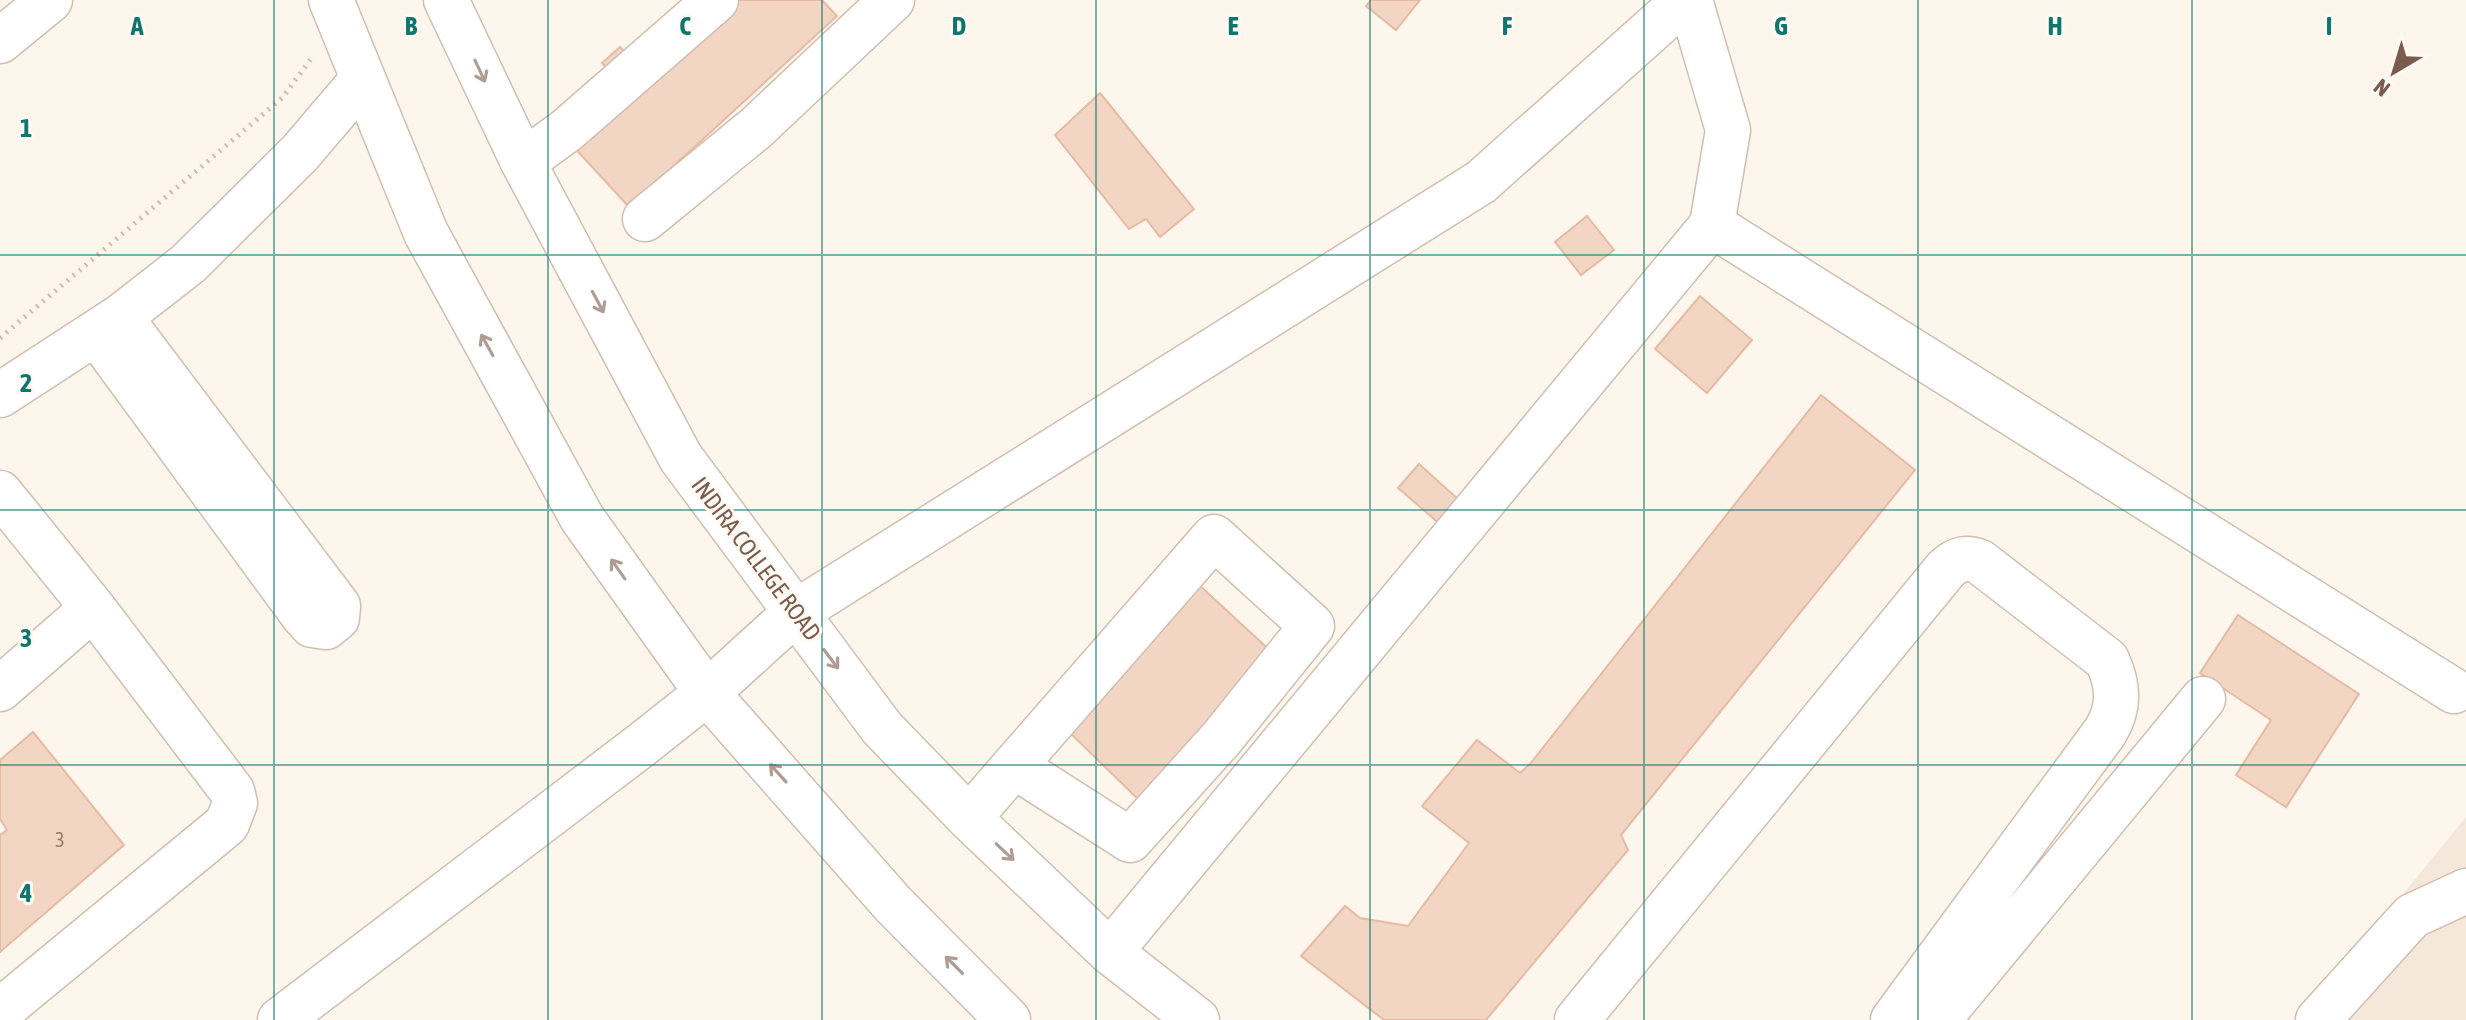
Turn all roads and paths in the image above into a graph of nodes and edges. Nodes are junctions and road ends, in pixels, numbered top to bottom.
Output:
1 (50, 0) edge
2 (446, 0) edge
3 (716, 0) edge
4 (892, 0) edge
5 (1688, 0) edge
6 (335, 11) edge
7 (0, 41) edge
8 (363, 79) junction
9 (523, 162) junction
10 (645, 219) dead end
11 (1712, 225) junction
12 (108, 325) junction
13 (0, 338) edge
14 (0, 395) edge
15 (0, 493) edge
16 (93, 608) junction
17 (796, 612) junction
18 (0, 689) edge
19 (2454, 691) dead end
20 (707, 693) junction
21 (2203, 699) dead end
22 (1014, 766) junction
23 (969, 818) junction
24 (2466, 891) edge
25 (1110, 952) junction
26 (0, 1011) edge
27 (280, 1020) edge
28 (1008, 1020) edge
29 (1197, 1020) edge
30 (1577, 1020) edge
31 (1893, 1020) edge
32 (1938, 1020) edge
33 (2318, 1020) edge

1 - 7 street
2 -> 9 street, INDIRA COLLEGE ROAD
3 - 9 street
4 - 10 street
5 - 11 street
5 - 17 street
6 - 8 street
6 - 13 path
8 - 12 street
20 -> 8 street
9 -> 17 street, INDIRA COLLEGE ROAD
11 - 19 street
11 - 25 street
12 - 12 street
12 - 14 street
15 - 16 street
16 - 18 street
16 - 26 street
17 - 20 street
17 -> 23 street, INDIRA COLLEGE ROAD
20 - 27 street
28 -> 20 street
21 - 32 street
22 - 22 street
22 - 23 street
23 -> 25 street, INDIRA COLLEGE ROAD
24 - 33 street
25 - 29 street, INDIRA COLLEGE ROAD
30 - 31 street

